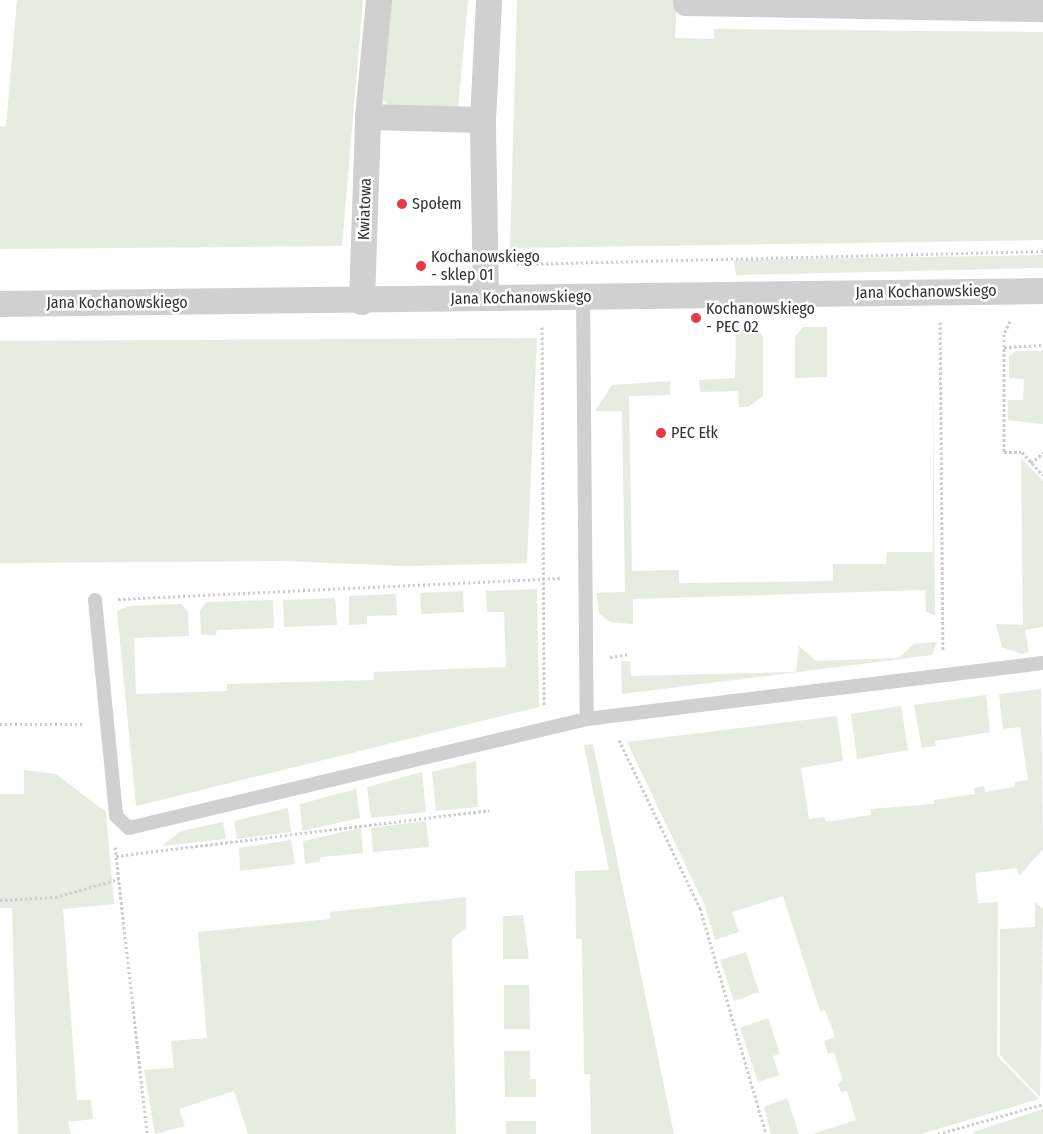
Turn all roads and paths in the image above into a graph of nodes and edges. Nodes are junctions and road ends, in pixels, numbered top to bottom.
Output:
1 (379, 0) edge
2 (489, 0) edge
3 (820, 1) edge
4 (686, 2) dead end
5 (1043, 9) edge
6 (368, 117) junction
7 (483, 120) junction
8 (1043, 251) edge
9 (510, 264) dead end
10 (1043, 291) edge
11 (583, 296) junction
12 (486, 298) junction
13 (362, 302) junction
14 (0, 304) edge
15 (940, 316) dead end
16 (1013, 317) dead end
17 (542, 327) dead end
18 (1043, 346) edge
19 (1004, 347) junction
20 (1043, 453) edge
21 (1032, 463) junction
22 (1043, 475) edge
23 (584, 577) junction
24 (544, 578) junction
25 (95, 600) joint
26 (944, 658) dead end
27 (1043, 663) edge
28 (586, 691) junction
29 (83, 714) dead end
30 (586, 719) junction
31 (0, 724) edge
32 (609, 737) dead end
33 (489, 810) dead end
34 (116, 816) junction
35 (116, 856) junction
36 (119, 879) junction
37 (0, 900) edge
38 (1043, 1104) edge
39 (147, 1134) edge
40 (766, 1134) edge
41 (938, 1134) edge

1 - 6 street, Kwiatowa
2 - 7 street
3 - 4 street
3 - 5 street
6 - 7 street
6 - 13 street, Kwiatowa
7 - 12 street
8 - 9 path
10 - 11 street, Jana Kochanowskiego
11 - 12 street, Jana Kochanowskiego
11 - 23 lane
12 - 13 street, Jana Kochanowskiego
13 - 14 street, Jana Kochanowskiego
15 - 26 path
16 - 19 path
17 - 24 path
18 - 19 path
19 - 21 path
20 - 21 path
21 - 22 path
23 - 24 path
23 - 28 lane
24 - 25 path
24 - 28 path
25 - 34 lane
27 - 30 lane
28 - 30 lane
29 - 31 path
30 - 34 lane
32 - 40 path
33 - 35 path
34 - 35 path
35 - 36 path
36 - 37 path
36 - 39 path
38 - 41 path

